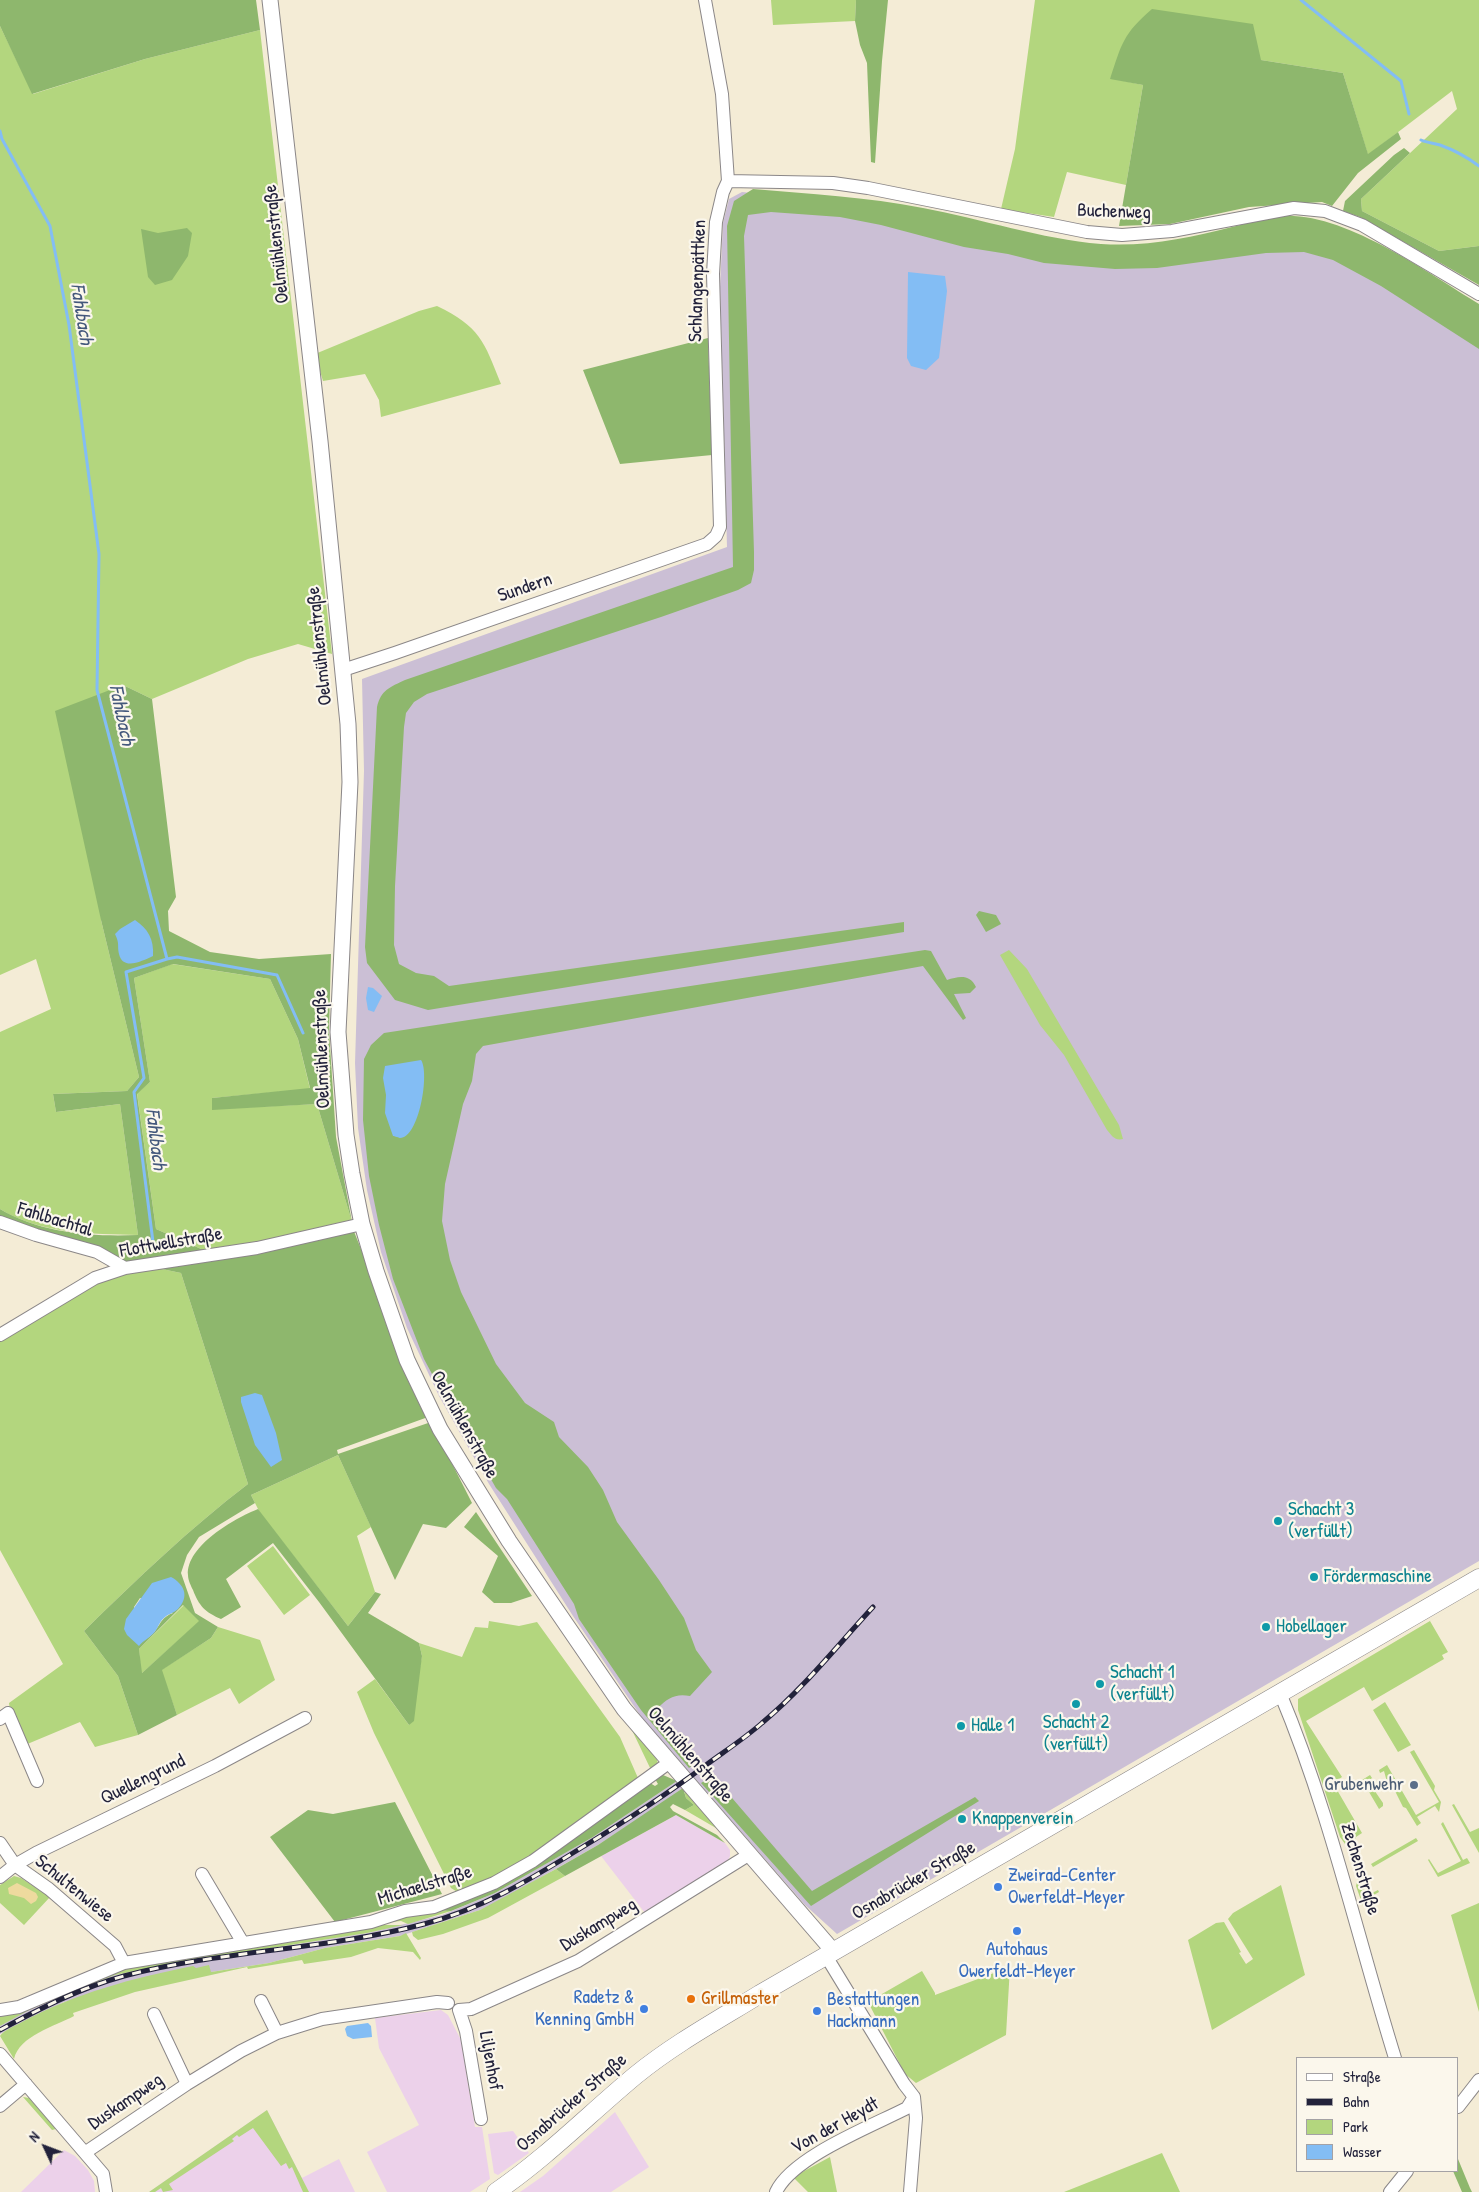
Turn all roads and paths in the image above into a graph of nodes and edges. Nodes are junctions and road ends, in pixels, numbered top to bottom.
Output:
1 (270, 0) edge
2 (705, 0) edge
3 (728, 181) junction
4 (1479, 294) edge
5 (716, 536) joint
6 (343, 670) junction
7 (0, 1222) edge
8 (362, 1224) junction
9 (125, 1268) junction
10 (0, 1335) edge
11 (1479, 1578) edge
12 (1280, 1693) junction
13 (304, 1718) dead end
14 (0, 1719) edge
15 (670, 1762) junction
16 (37, 1781) dead end
17 (0, 1843) edge
18 (750, 1854) junction
19 (15, 1865) junction
20 (202, 1874) dead end
21 (0, 1878) edge
22 (244, 1943) junction
23 (830, 1954) junction
24 (124, 1963) junction
25 (261, 2001) dead end
26 (448, 2003) dead end
27 (0, 2010) edge
28 (459, 2010) joint
29 (154, 2014) dead end
30 (277, 2033) junction
31 (0, 2054) edge
32 (1395, 2057) edge
33 (1479, 2080) edge
34 (26, 2084) junction
35 (186, 2084) junction
36 (914, 2097) junction
37 (0, 2106) edge
38 (1459, 2106) edge
39 (481, 2119) dead end
40 (86, 2152) junction
41 (1406, 2172) edge
42 (775, 2190) edge
43 (106, 2192) edge
44 (496, 2192) edge
45 (910, 2192) edge
46 (1390, 2192) edge

1 - 6 street, Oelmühlenstraße
2 - 3 street, Schlangenpättken
3 - 4 street, Buchenweg
3 - 5 street, Schlangenpättken
5 - 6 street, Sundern
6 - 8 street, Oelmühlenstraße
7 - 9 street, Fahlbachtal
8 - 9 street, Flottwellstraße
8 - 15 street, Oelmühlenstraße
9 - 10 street, Flottwellstraße
11 - 12 main road, Osnabrücker Straße
12 - 23 main road, Osnabrücker Straße
12 - 32 street, Zechenstraße
13 - 19 street, Quellengrund
14 - 16 street
15 - 18 street, Oelmühlenstraße
15 - 22 street, Michaelstraße
17 - 19 street, Schultenwiese
18 - 23 street, Oelmühlenstraße
18 - 28 street, Duskampweg
19 - 21 street, Quellengrund
19 - 24 street, Schultenwiese
20 - 22 street
22 - 24 street, Michaelstraße
23 - 36 street
23 - 44 main road, Osnabrücker Straße
24 - 27 street, Michaelstraße
25 - 30 street
26 - 30 street, Duskampweg
28 - 39 street, Liljenhof
29 - 35 street, Duskampweg
30 - 35 street, Duskampweg
31 - 34 street
33 - 38 street
34 - 37 street
34 - 40 street
35 - 40 street, Duskampweg
36 - 42 street, Von der Heydt
36 - 45 street
40 - 43 street
41 - 46 street

